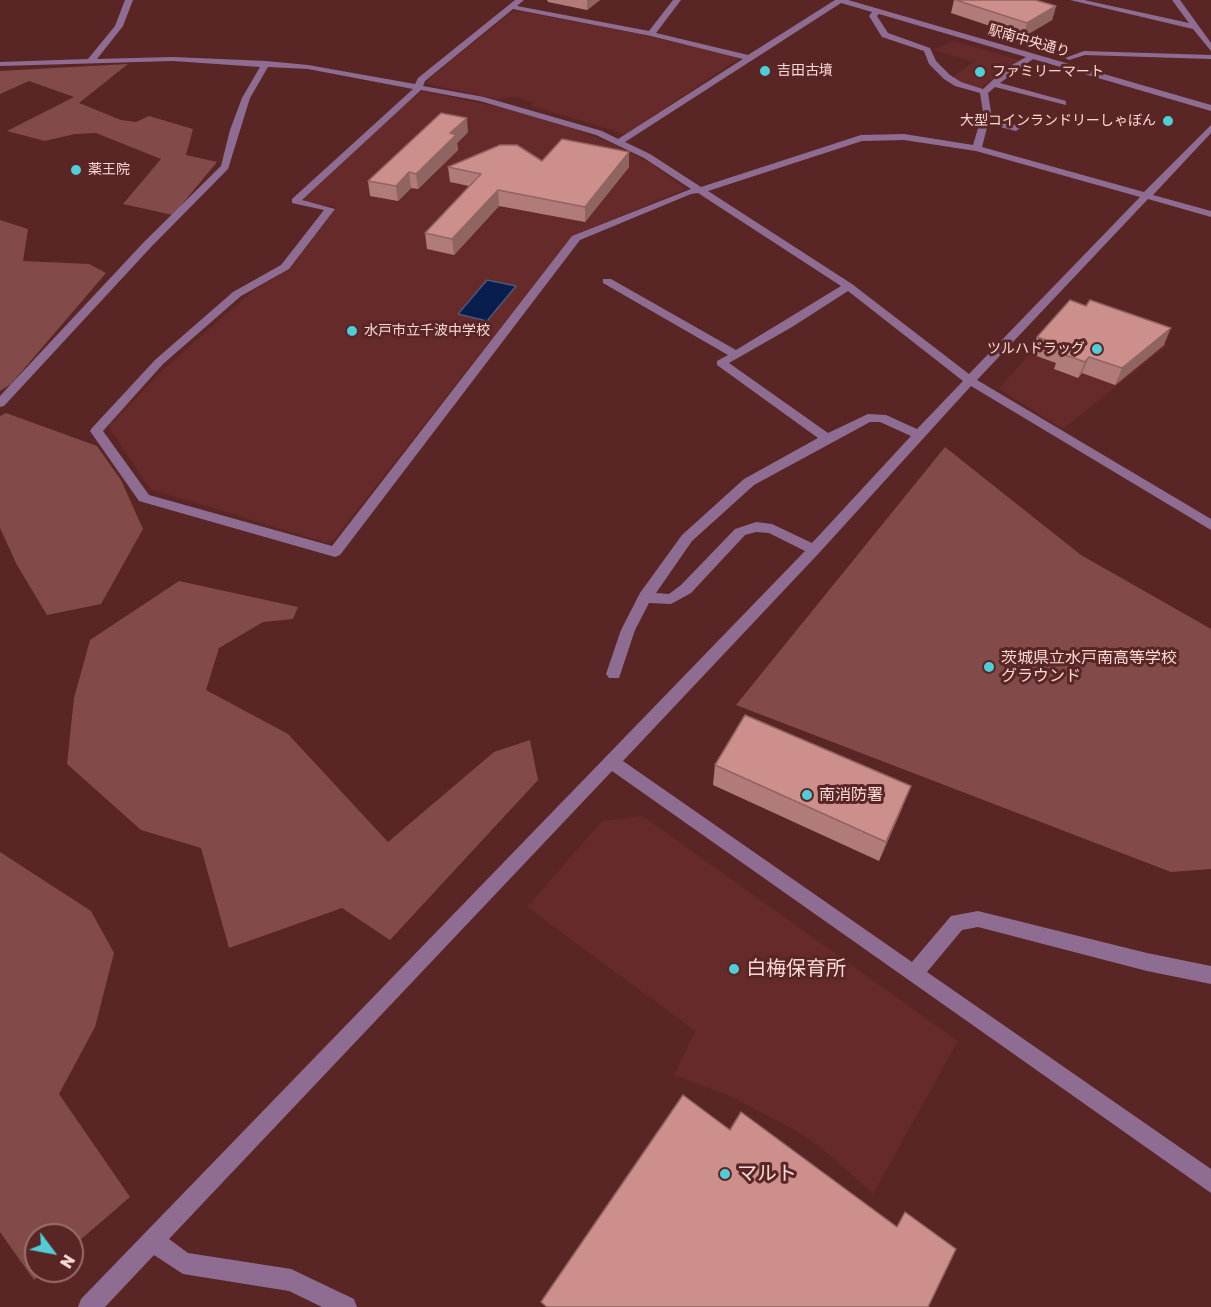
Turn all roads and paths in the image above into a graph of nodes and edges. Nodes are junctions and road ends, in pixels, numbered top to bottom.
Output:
1 (129, 0) edge
2 (677, 0) edge
3 (840, 0) edge
4 (872, 0) edge
5 (1074, 0) edge
6 (1176, 0) edge
7 (517, 2) edge
8 (877, 11) junction
9 (1195, 27) junction
10 (651, 34) junction
11 (1211, 49) edge
12 (1032, 56) junction
13 (1211, 57) edge
14 (749, 58) junction
15 (1069, 58) junction
16 (91, 61) junction
17 (266, 63) junction
18 (0, 64) edge
19 (995, 84) junction
20 (417, 86) junction
21 (984, 92) junction
22 (1211, 99) edge
23 (1063, 103) dead end
24 (1211, 108) edge
25 (1027, 120) dead end
26 (984, 121) junction
27 (1211, 128) edge
28 (619, 142) junction
29 (977, 148) junction
30 (699, 190) junction
31 (1148, 195) junction
32 (1211, 214) edge
33 (607, 281) dead end
34 (848, 286) junction
35 (735, 354) junction
36 (970, 381) junction
37 (0, 403) edge
38 (920, 435) junction
39 (826, 438) junction
40 (1211, 525) edge
41 (814, 550) junction
42 (645, 597) junction
43 (614, 674) dead end
44 (612, 762) junction
45 (915, 973) junction
46 (1211, 975) edge
47 (1211, 1182) edge
48 (153, 1240) junction
49 (89, 1307) edge
50 (346, 1307) edge

1 - 16 street
2 - 10 street
3 - 8 street, 駅南中央通り
3 - 14 street
4 - 15 street, 駅南中央通り
5 - 9 street
6 - 9 street
7 - 10 street
7 - 20 street
8 - 12 street, 駅南中央通り
8 - 21 street
9 - 11 street
10 - 14 street
12 - 19 street
12 - 24 street, 駅南中央通り
13 - 15 street
14 - 28 street
15 - 22 street, 駅南中央通り
16 - 17 street
16 - 18 street
17 - 20 street
17 - 37 street
19 - 21 street
19 - 23 street
20 - 28 street
20 - 30 street
21 - 26 street
25 - 26 street
26 - 29 street
27 - 31 street
28 - 30 street
29 - 30 street
29 - 31 street
30 - 34 street
31 - 32 street
31 - 36 street
33 - 35 street
34 - 35 street
34 - 36 street
35 - 39 street
36 - 38 street
36 - 40 street
38 - 39 street
38 - 41 street
39 - 42 street
41 - 42 street
41 - 44 street
42 - 43 street
44 - 45 street
44 - 48 street
45 - 46 street
45 - 47 street
48 - 49 street
48 - 50 street

